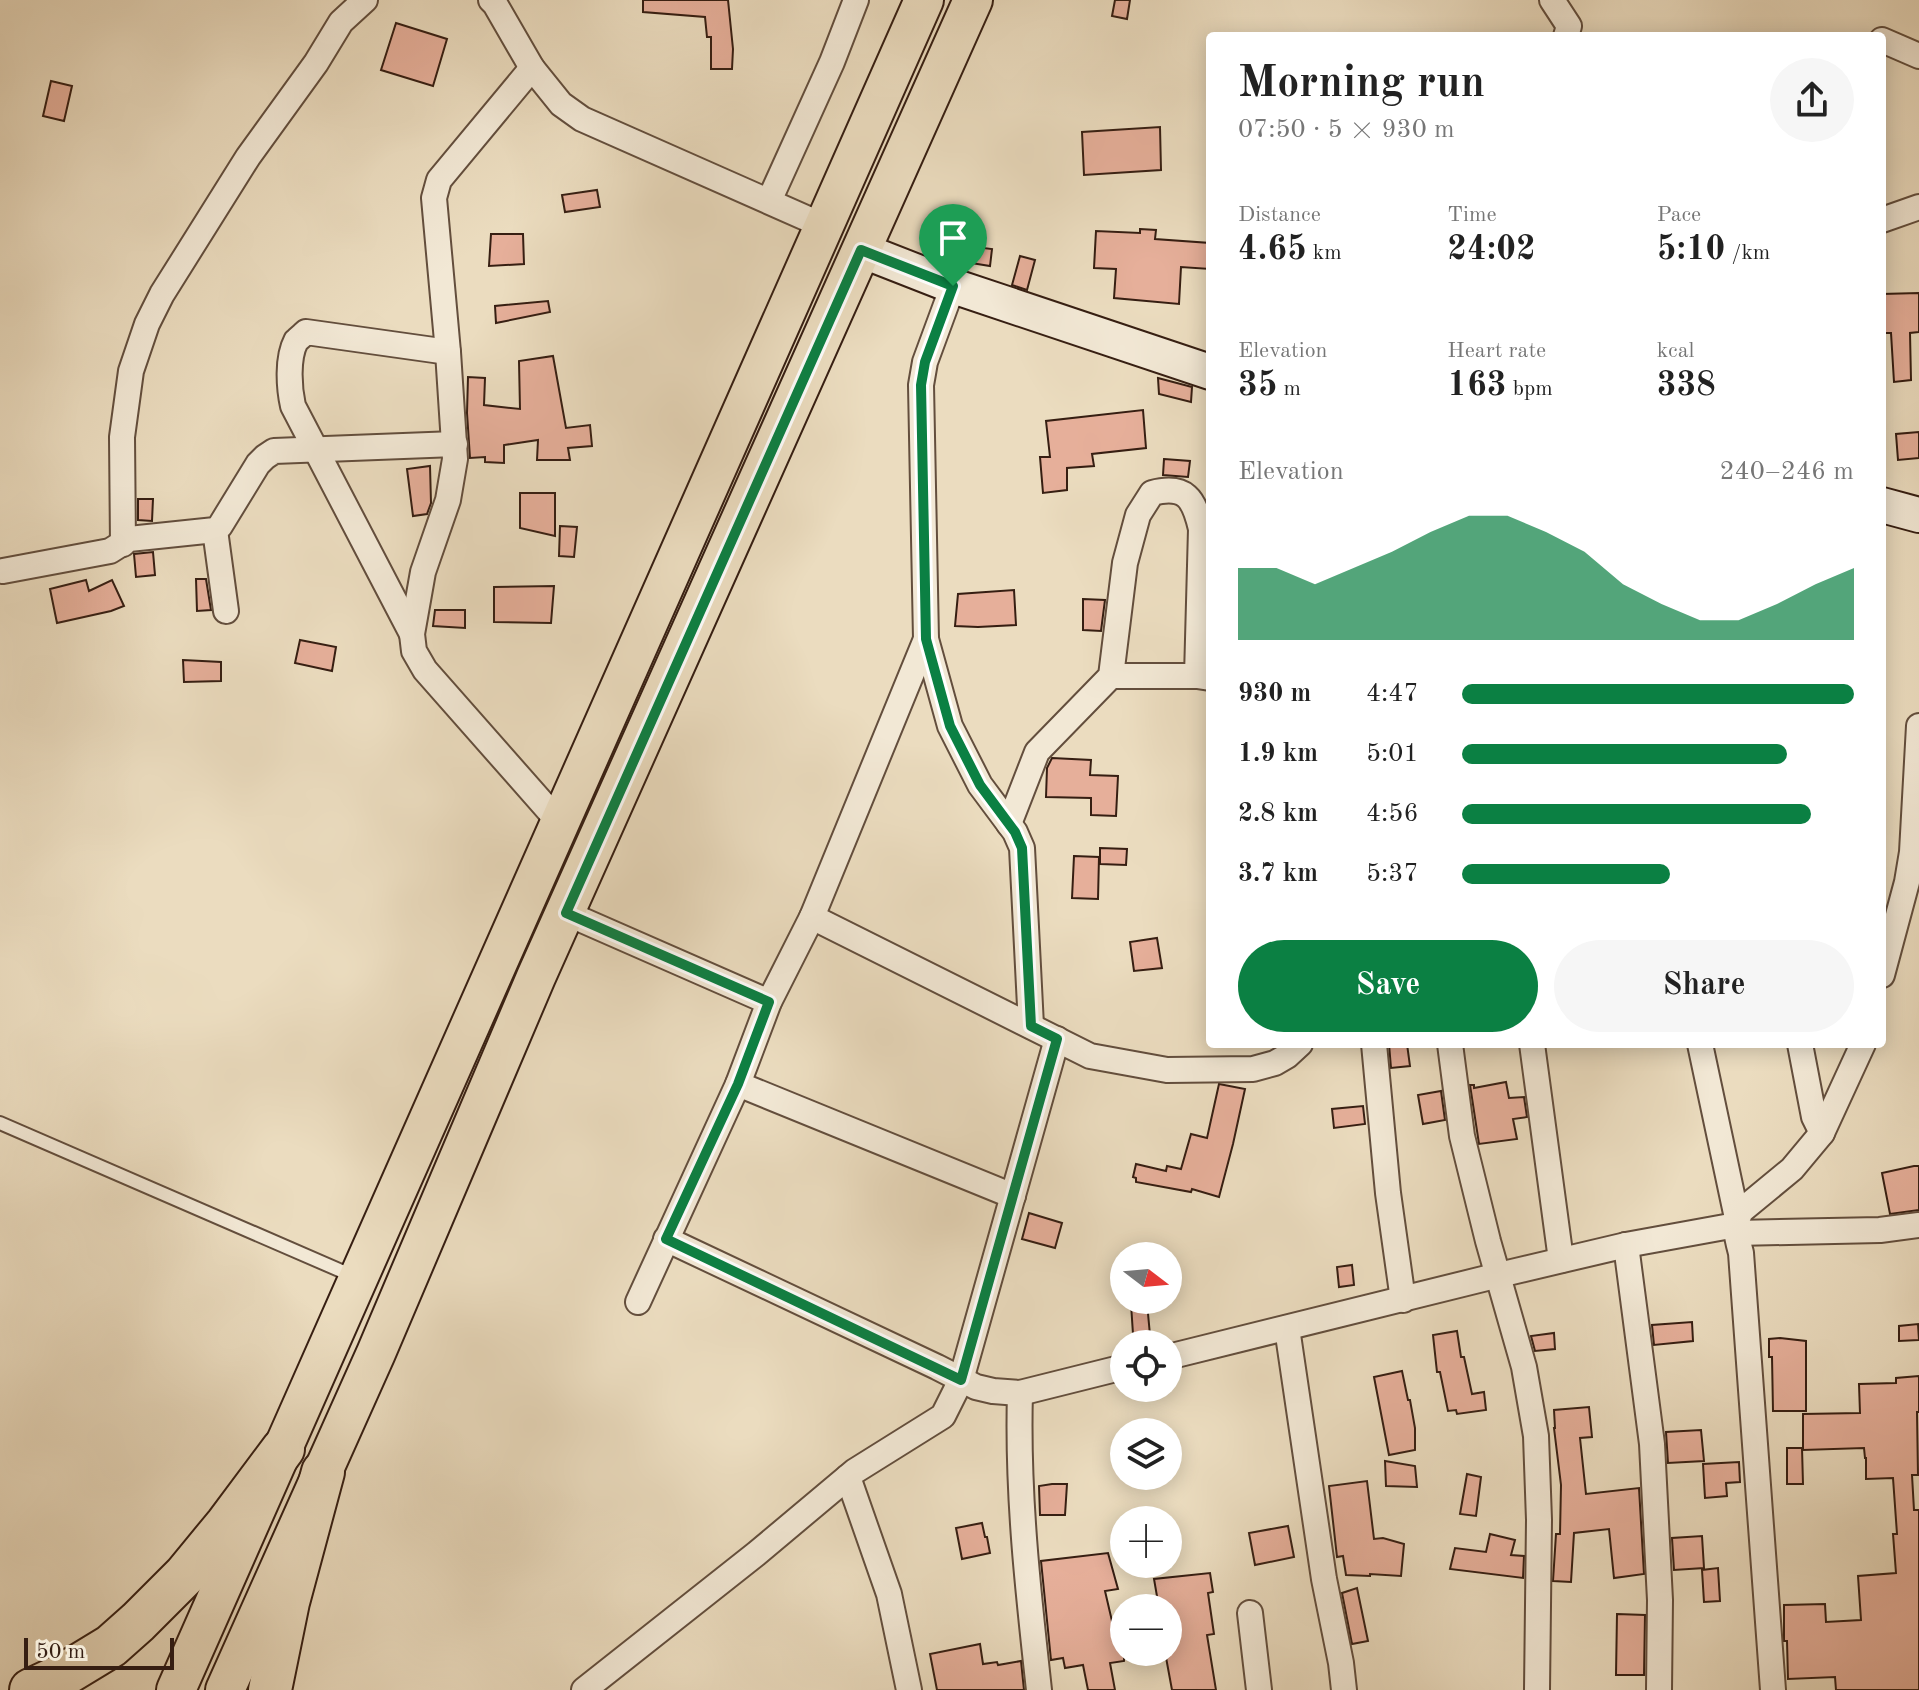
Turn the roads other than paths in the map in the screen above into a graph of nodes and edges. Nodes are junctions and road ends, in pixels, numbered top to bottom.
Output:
1 (365, 0) edge
2 (491, 0) edge
3 (856, 0) edge
4 (924, 0) edge
5 (973, 0) edge
6 (1552, 0) edge
7 (1567, 32) edge
8 (1886, 42) edge
9 (1919, 56) edge
10 (532, 68) junction
11 (769, 201) junction
12 (1919, 207) edge
13 (1886, 219) edge
14 (824, 226) junction
15 (861, 250) junction
16 (953, 286) junction
17 (448, 352) junction
18 (1206, 371) edge
19 (455, 444) junction
20 (316, 450) junction
21 (1886, 506) edge
22 (1919, 515) edge
23 (215, 530) junction
24 (123, 544) junction
25 (3, 571) dead end
26 (226, 611) dead end
27 (412, 634) junction
28 (926, 639) junction
29 (1111, 676) junction
30 (1204, 677) edge
31 (1919, 726) edge
32 (559, 822) junction
33 (1009, 824) junction
34 (566, 913) junction
35 (812, 917) junction
36 (1886, 961) edge
37 (769, 1002) junction
38 (1031, 1026) junction
39 (1057, 1039) junction
40 (1296, 1048) edge
41 (1374, 1048) edge
42 (1451, 1048) edge
43 (1533, 1048) edge
44 (1701, 1048) edge
45 (1801, 1048) edge
46 (1861, 1048) edge
47 (738, 1084) junction
48 (0, 1123) edge
49 (1822, 1133) junction
50 (1013, 1196) junction
51 (1919, 1225) edge
52 (1736, 1226) junction
53 (666, 1239) junction
54 (1626, 1245) junction
55 (1561, 1260) junction
56 (1499, 1275) junction
57 (359, 1279) junction
58 (1403, 1300) junction
59 (638, 1302) dead end
60 (1287, 1328) junction
61 (1182, 1354) edge
62 (1110, 1370) edge
63 (961, 1380) junction
64 (1020, 1393) junction
65 (283, 1449) junction
66 (323, 1472) junction
67 (848, 1477) junction
68 (1250, 1613) dead end
69 (31, 1690) edge
70 (176, 1690) edge
71 (225, 1690) edge
72 (270, 1690) edge
73 (584, 1690) edge
74 (909, 1690) edge
75 (1039, 1690) edge
76 (1259, 1690) edge
77 (1344, 1690) edge
78 (1537, 1690) edge
79 (1659, 1690) edge
80 (1773, 1690) edge

1 - 24 street
2 - 10 street
3 - 11 street
4 - 14 main road
5 - 15 main road
6 - 7 street
8 - 9 street
10 - 11 street
10 - 17 street
11 - 14 street
12 - 13 street
14 - 32 main road
15 - 16 street
15 - 34 main road
16 - 18 street
16 - 28 street
17 - 19 street
17 - 20 street
19 - 20 street
19 - 27 street
20 - 23 street
20 - 27 street
21 - 22 street
23 - 24 street
23 - 26 street
24 - 25 street
27 - 32 street
28 - 33 street
28 - 35 street
29 - 30 street
29 - 30 street
29 - 33 street
31 - 36 street
32 - 57 main road
33 - 38 street
34 - 37 street
34 - 66 main road
35 - 37 street
35 - 38 street
37 - 47 street
38 - 39 street
39 - 40 street
39 - 50 street
41 - 58 street
42 - 56 street
43 - 55 street
44 - 52 street
45 - 49 street
46 - 49 street
47 - 50 street
47 - 53 street
48 - 57 lane
49 - 52 street
50 - 63 street
51 - 52 street
52 - 54 street
52 - 80 street
53 - 59 street
53 - 63 street
54 - 55 street
54 - 79 street
55 - 56 street
56 - 58 street
56 - 78 street
57 - 65 main road
58 - 60 street
60 - 61 street
60 - 77 street
62 - 64 street
63 - 64 street
63 - 67 street
64 - 75 street
65 - 69 highway
65 - 70 main road
66 - 71 main road
66 - 72 highway
67 - 73 street
67 - 74 street
68 - 76 street

